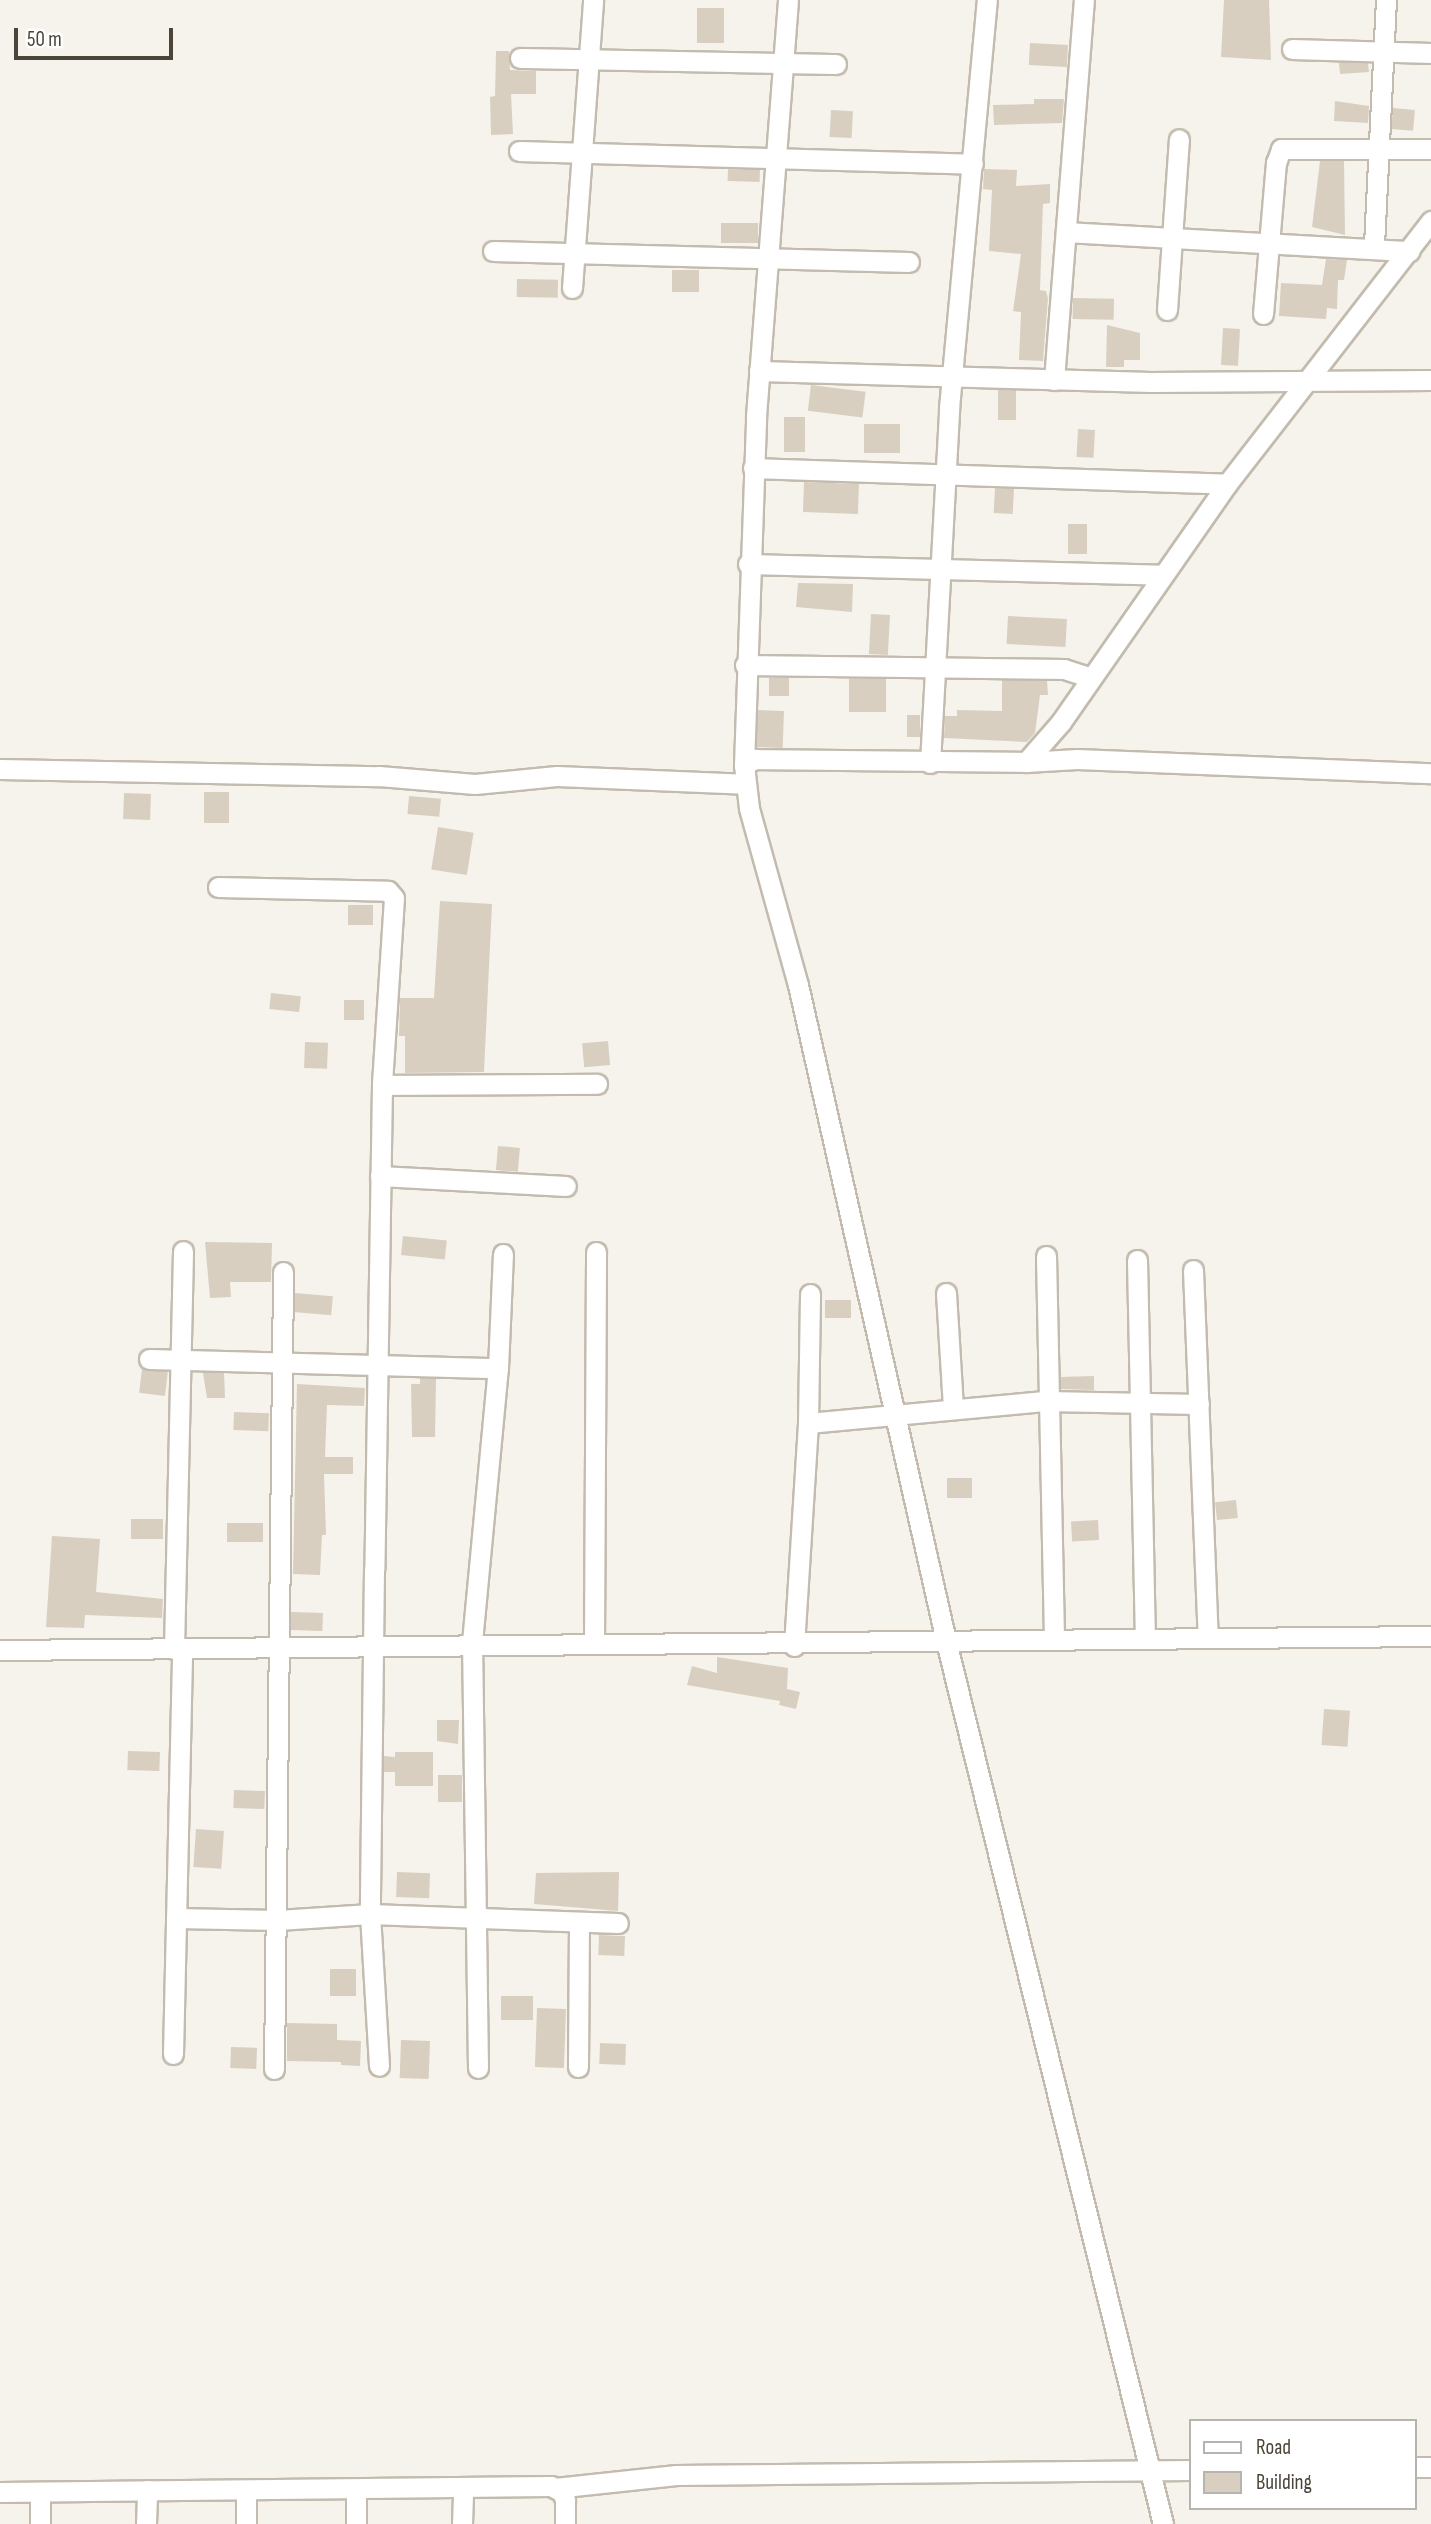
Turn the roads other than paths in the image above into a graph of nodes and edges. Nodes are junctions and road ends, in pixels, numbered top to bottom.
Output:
1 (593, 0) edge
2 (788, 0) edge
3 (987, 0) edge
4 (1084, 0) edge
5 (1386, 0) edge
6 (1292, 50) dead end
7 (1383, 51) junction
8 (1431, 53) edge
9 (520, 58) dead end
10 (588, 59) junction
11 (784, 63) junction
12 (836, 64) dead end
13 (1179, 139) dead end
14 (1376, 148) junction
15 (1431, 149) edge
16 (519, 151) dead end
17 (582, 153) junction
18 (776, 160) junction
19 (973, 164) junction
20 (1431, 221) edge
21 (1066, 232) junction
22 (1173, 237) junction
23 (1269, 241) junction
24 (1374, 246) junction
25 (494, 251) dead end
26 (574, 251) junction
27 (1409, 251) junction
28 (768, 259) junction
29 (909, 262) dead end
30 (572, 288) dead end
31 (1167, 310) dead end
32 (1263, 314) dead end
33 (759, 371) junction
34 (952, 377) junction
35 (1054, 380) junction
36 (1431, 380) edge
37 (1304, 383) junction
38 (753, 468) junction
39 (945, 472) junction
40 (1227, 484) junction
41 (748, 564) junction
42 (937, 570) junction
43 (1163, 575) junction
44 (744, 664) junction
45 (934, 667) junction
46 (1089, 677) junction
47 (1026, 762) junction
48 (930, 763) junction
49 (0, 769) edge
50 (1431, 770) edge
51 (744, 774) junction
52 (218, 887) dead end
53 (597, 1084) dead end
54 (382, 1085) junction
55 (380, 1176) junction
56 (566, 1186) dead end
57 (183, 1251) dead end
58 (596, 1252) dead end
59 (503, 1254) dead end
60 (1046, 1256) dead end
61 (1137, 1260) dead end
62 (1194, 1270) dead end
63 (283, 1272) dead end
64 (946, 1293) dead end
65 (810, 1294) dead end
66 (149, 1359) dead end
67 (180, 1360) junction
68 (282, 1360) junction
69 (377, 1364) junction
70 (498, 1368) junction
71 (1046, 1401) junction
72 (1141, 1402) junction
73 (1199, 1404) junction
74 (953, 1406) junction
75 (896, 1413) junction
76 (808, 1423) junction
77 (1431, 1636) edge
78 (1208, 1638) junction
79 (1054, 1639) junction
80 (1145, 1639) junction
81 (946, 1641) junction
82 (472, 1642) junction
83 (376, 1643) junction
84 (594, 1643) junction
85 (279, 1646) junction
86 (794, 1646) junction
87 (178, 1649) junction
88 (0, 1650) edge
89 (370, 1914) junction
90 (476, 1917) junction
91 (176, 1918) junction
92 (278, 1920) junction
93 (579, 1922) junction
94 (618, 1923) dead end
95 (173, 2054) dead end
96 (379, 2066) dead end
97 (578, 2067) dead end
98 (478, 2068) dead end
99 (274, 2069) dead end
100 (1150, 2470) junction
101 (1190, 2470) edge
102 (555, 2488) junction
103 (356, 2489) junction
104 (463, 2489) junction
105 (147, 2490) junction
106 (40, 2491) junction
107 (246, 2491) junction
108 (0, 2493) edge
109 (40, 2524) edge
110 (146, 2524) edge
111 (246, 2524) edge
112 (356, 2524) edge
113 (462, 2524) edge
114 (565, 2524) edge
115 (1163, 2524) edge

1 - 10 street
2 - 11 street
3 - 19 street
4 - 21 street
5 - 7 street
6 - 7 street
7 - 8 street
7 - 14 street
9 - 10 street
10 - 11 street
10 - 17 street
11 - 12 street
11 - 18 street
13 - 22 street
14 - 15 street
14 - 23 street
14 - 24 street
16 - 17 street
17 - 18 street
17 - 26 street
18 - 19 street
18 - 28 street
19 - 34 street
20 - 27 street
21 - 22 street
21 - 35 street
22 - 23 street
22 - 31 street
23 - 24 street
23 - 32 street
24 - 27 street
25 - 26 street
26 - 28 street
26 - 30 street
27 - 37 street
28 - 29 street
28 - 33 street
33 - 34 street
33 - 38 street
34 - 35 street
34 - 39 street
35 - 37 street
36 - 37 street
37 - 40 street
38 - 39 street
38 - 41 street
39 - 40 street
39 - 42 street
40 - 43 street
41 - 42 street
41 - 44 street
42 - 43 street
42 - 45 street
43 - 46 street
44 - 45 street
44 - 51 street
45 - 46 street
45 - 48 street
46 - 47 street
47 - 48 street
47 - 50 street
48 - 51 street
49 - 51 street
51 - 75 street
52 - 54 street
53 - 54 street
54 - 55 street
55 - 56 street
55 - 69 street
57 - 67 street
58 - 84 street
59 - 70 street
60 - 71 street
61 - 72 street
62 - 73 street
63 - 68 street
64 - 74 street
65 - 76 street
66 - 67 street
67 - 68 street
67 - 87 street
68 - 69 street
68 - 85 street
69 - 70 street
69 - 83 street
70 - 82 street
71 - 72 street
71 - 74 street
71 - 79 street
72 - 73 street
72 - 80 street
73 - 78 street
74 - 75 street
75 - 76 street
75 - 81 street
76 - 86 street
77 - 78 street
78 - 80 street
79 - 80 street
79 - 81 street
81 - 86 street
81 - 100 street
82 - 83 street
82 - 84 street
82 - 90 street
83 - 85 street
83 - 89 street
84 - 86 street
85 - 87 street
85 - 92 street
87 - 88 street
87 - 91 street
89 - 90 street
89 - 92 street
89 - 96 street
90 - 93 street
90 - 98 street
91 - 92 street
91 - 95 street
92 - 99 street
93 - 94 street
93 - 97 street
100 - 101 street
100 - 102 street
100 - 115 street
102 - 104 street
102 - 114 street
103 - 104 street
103 - 107 street
103 - 112 street
104 - 113 street
105 - 106 street
105 - 107 street
105 - 110 street
106 - 108 street
106 - 109 street
107 - 111 street

